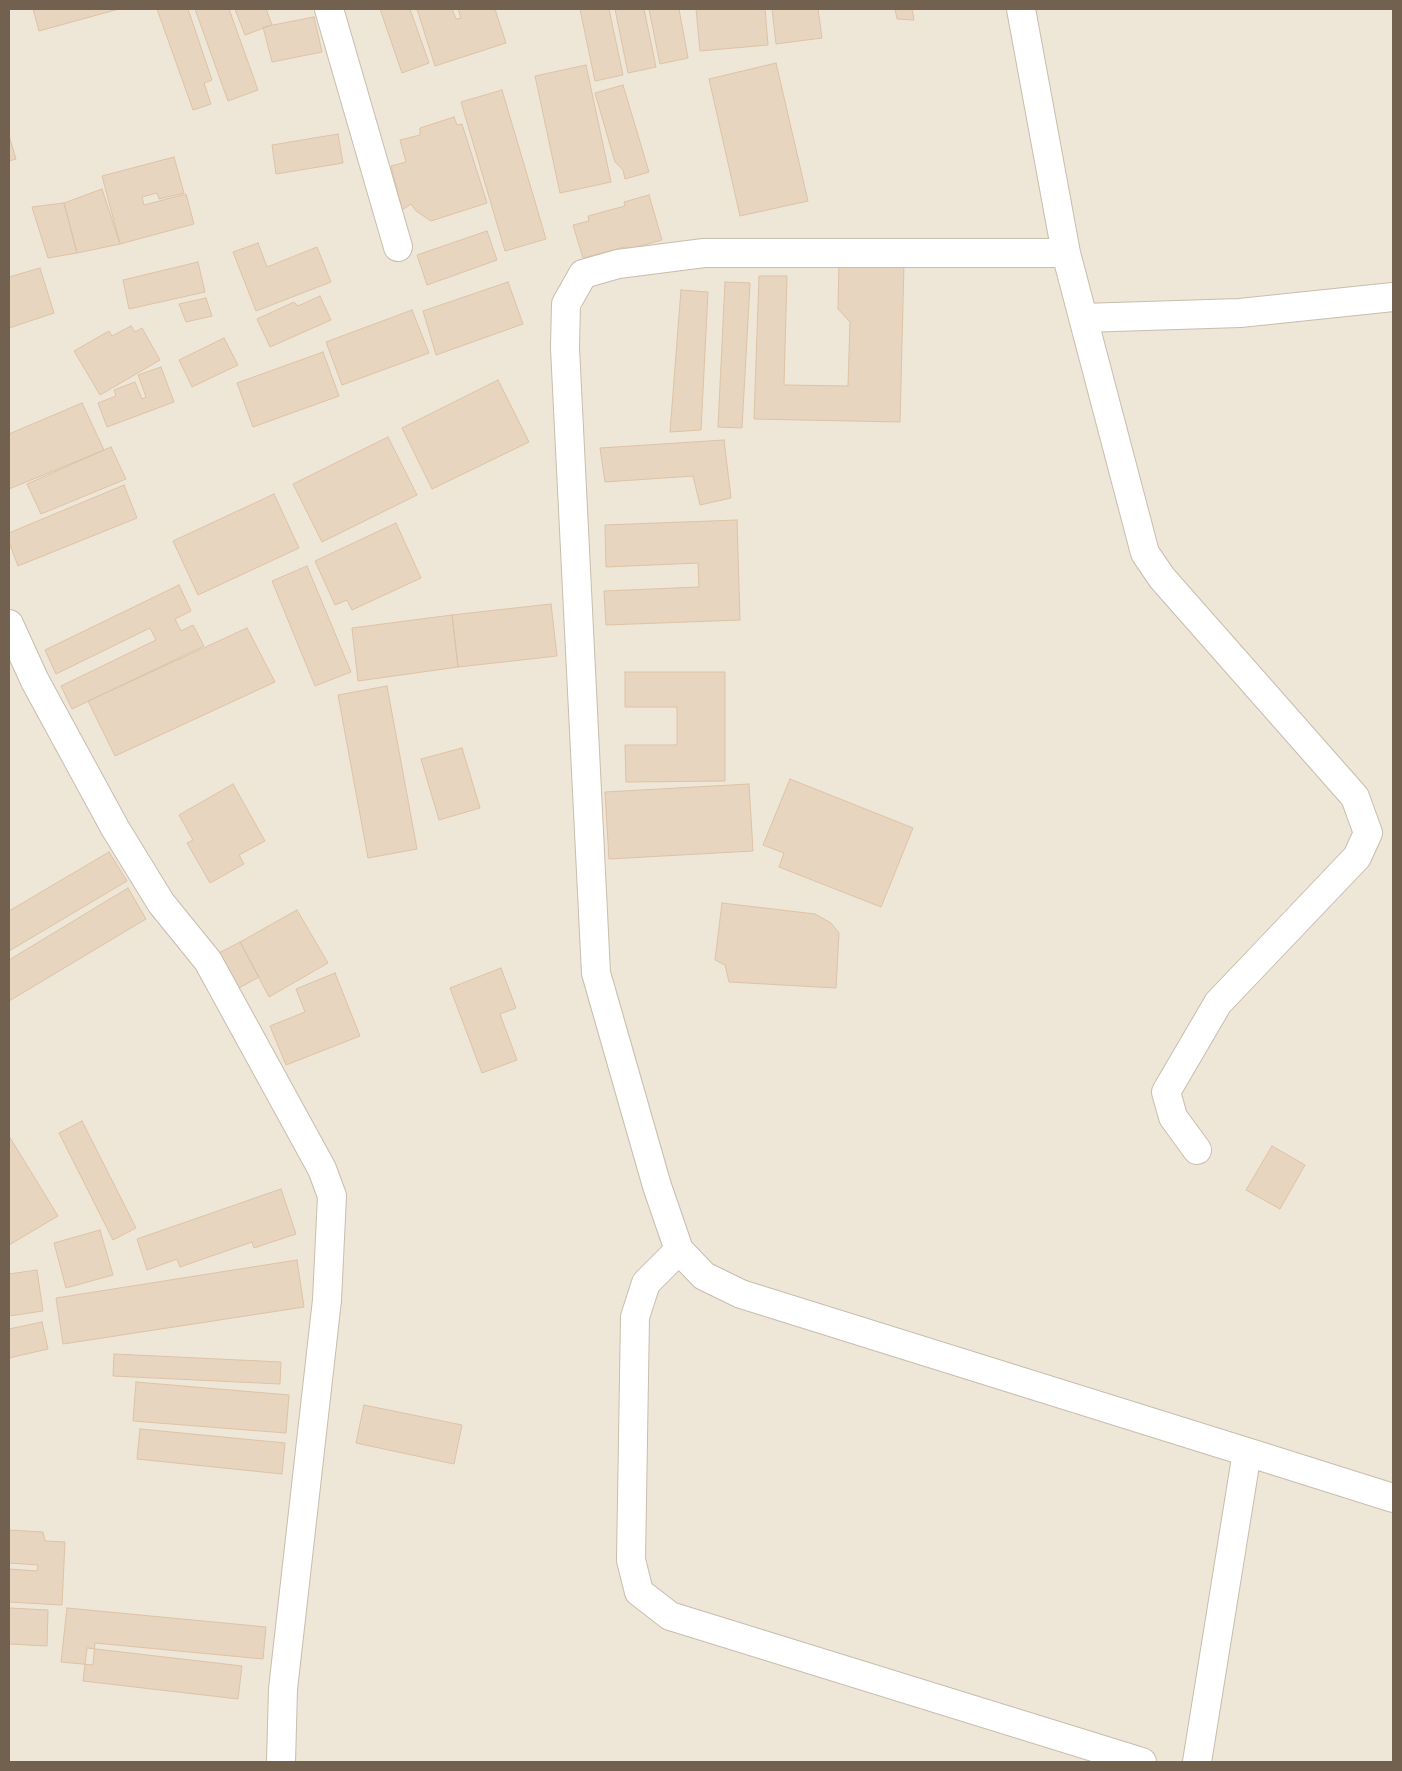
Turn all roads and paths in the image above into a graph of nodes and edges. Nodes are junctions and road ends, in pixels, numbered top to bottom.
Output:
1 (330, 9) edge
2 (1021, 9) edge
3 (398, 247) dead end
4 (1066, 253) junction
5 (1393, 297) edge
6 (1083, 318) junction
7 (9, 624) edge
8 (1197, 1150) dead end
9 (679, 1250) junction
10 (1247, 1452) junction
11 (1393, 1498) edge
12 (281, 1762) edge
13 (1142, 1762) edge
14 (1197, 1762) edge

1 - 3 street
2 - 4 street
4 - 6 street
4 - 9 street
5 - 6 street
6 - 8 street
7 - 12 street
9 - 10 street
9 - 13 street
10 - 11 street
10 - 14 street

